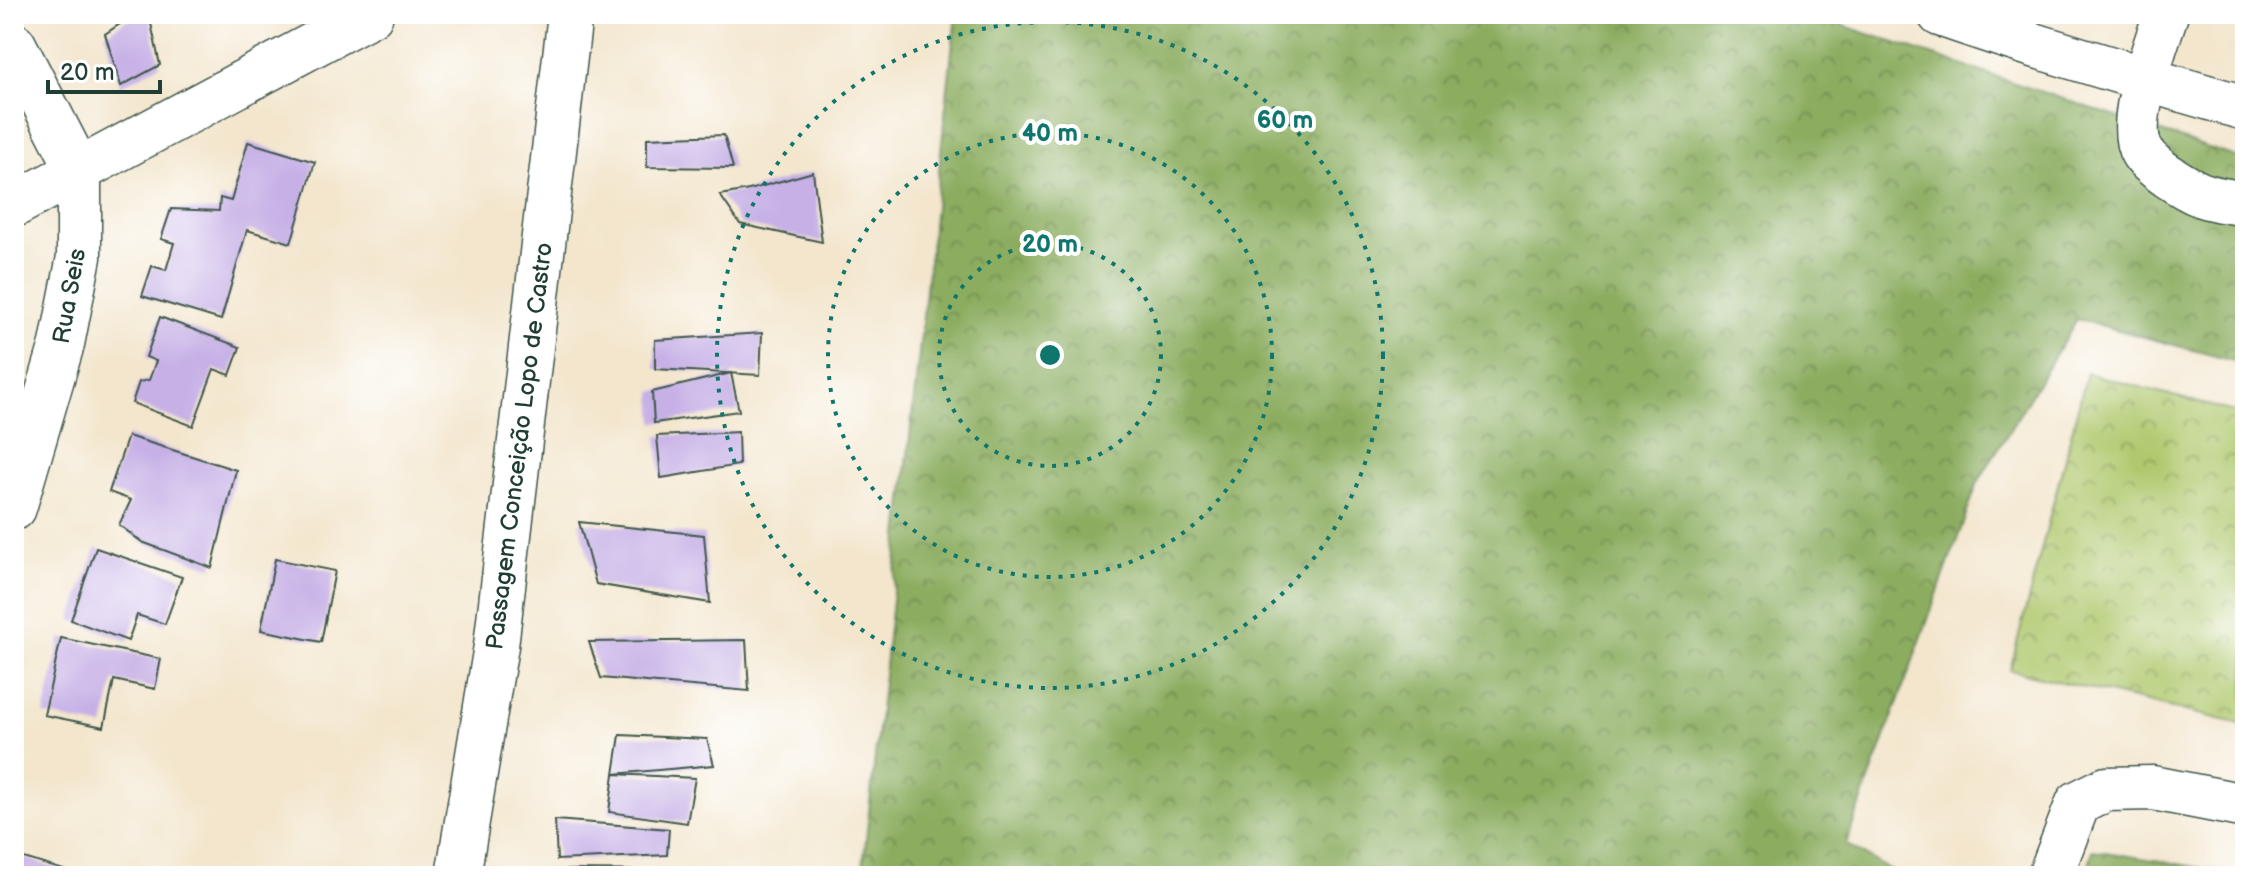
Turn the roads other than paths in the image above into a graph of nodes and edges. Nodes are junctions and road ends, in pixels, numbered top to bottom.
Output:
1 (570, 14) edge
2 (1940, 14) edge
3 (2166, 14) edge
4 (369, 15) edge
5 (14, 45) edge
6 (2145, 80) junction
7 (2245, 108) edge
8 (79, 171) junction
9 (2245, 204) edge
10 (14, 205) edge
11 (14, 508) edge
12 (2245, 806) edge
13 (458, 876) edge
14 (2050, 876) edge

1 - 13 street, Passagem Conceição Lopo de Castro
2 - 6 street
3 - 6 street
4 - 8 street
5 - 8 street, Rua Seis
6 - 7 street
6 - 9 street
8 - 10 street
8 - 11 street, Rua Seis
12 - 14 street

